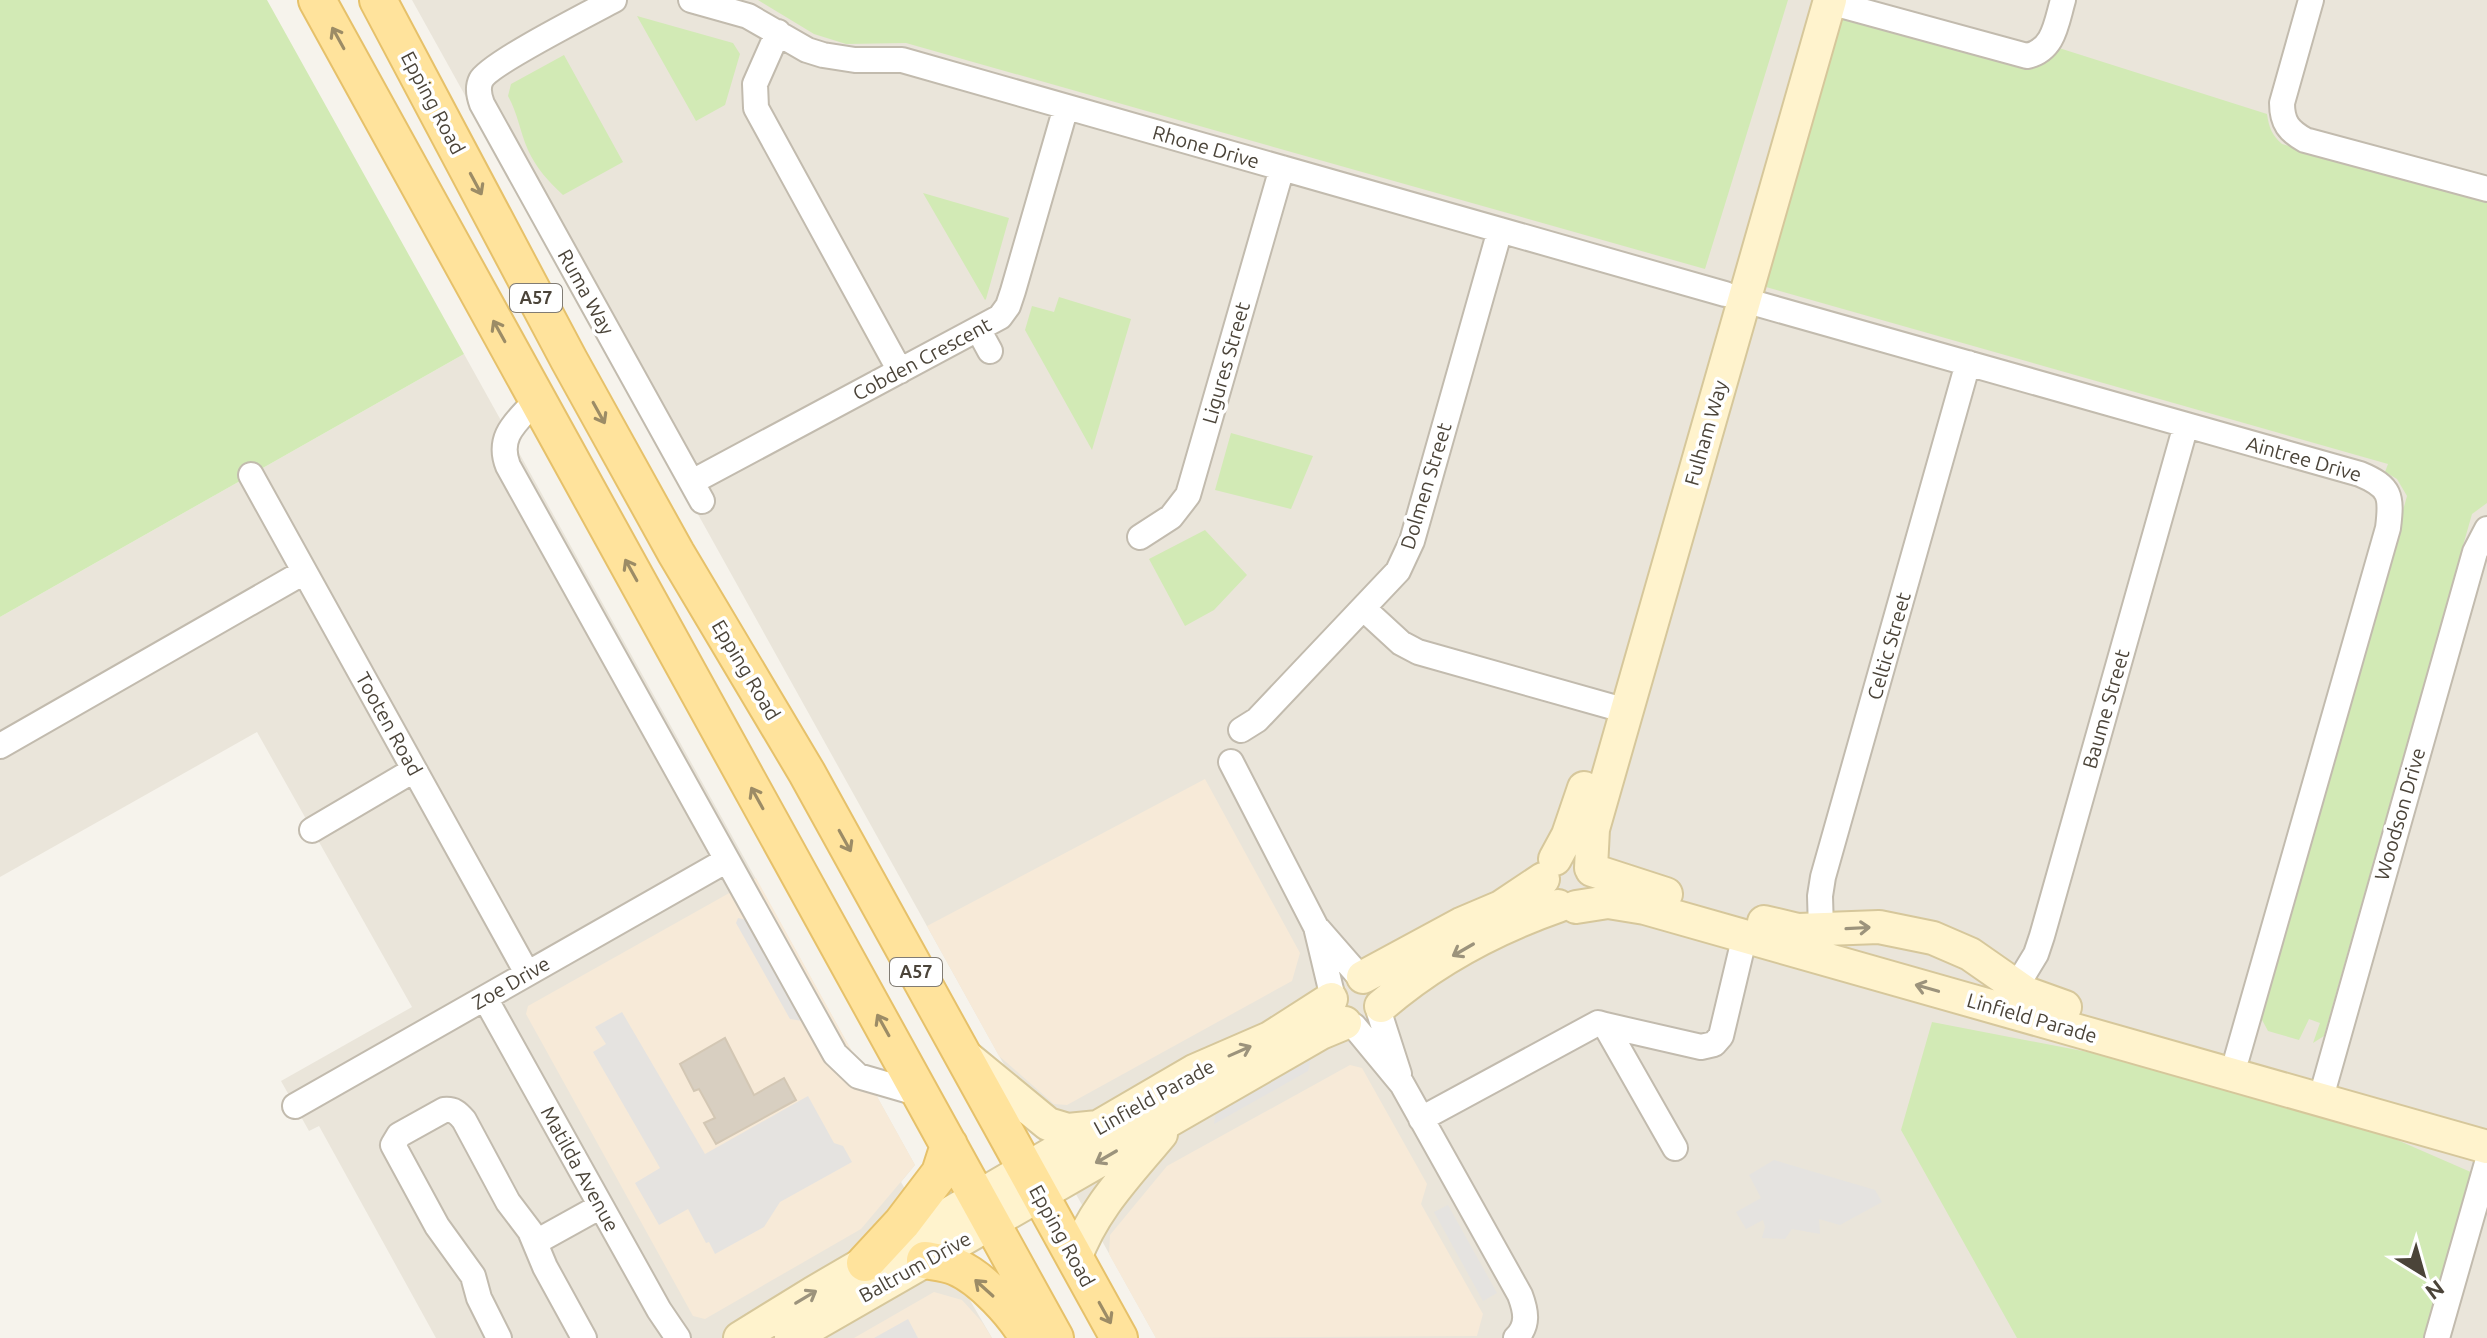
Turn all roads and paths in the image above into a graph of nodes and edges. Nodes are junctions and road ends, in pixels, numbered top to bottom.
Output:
1 (317, 0) edge
2 (378, 0) edge
3 (614, 0) edge
4 (691, 0) edge
5 (2063, 0) edge
6 (2311, 0) edge
7 (1822, 1) edge
8 (778, 32) junction
9 (1066, 107) junction
10 (1282, 168) junction
11 (2487, 189) edge
12 (1500, 230) junction
13 (1735, 297) junction
14 (978, 329) junction
15 (990, 351) dead end
16 (1968, 363) junction
17 (900, 371) junction
18 (537, 399) junction
19 (2186, 425) junction
20 (251, 475) dead end
21 (697, 492) joint
22 (2487, 529) edge
23 (1140, 537) dead end
24 (304, 572) junction
25 (1364, 609) junction
26 (1618, 709) junction
27 (1241, 730) dead end
28 (0, 746) edge
29 (1231, 762) dead end
30 (414, 770) junction
31 (312, 830) dead end
32 (727, 860) junction
33 (1592, 869) junction
34 (1558, 888) junction
35 (1316, 927) junction
36 (1821, 930) junction
37 (1745, 935) junction
38 (527, 973) junction
39 (1361, 977) junction
40 (2016, 987) junction
41 (485, 998) junction
42 (1354, 1010) junction
43 (1605, 1025) junction
44 (958, 1049) junction
45 (2237, 1057) junction
46 (2322, 1091) junction
47 (920, 1094) junction
48 (295, 1106) dead end
49 (1173, 1119) junction
50 (1421, 1119) junction
51 (1100, 1126) junction
52 (2487, 1128) edge
53 (949, 1145) junction
54 (2487, 1147) edge
55 (1675, 1148) dead end
56 (2487, 1163) edge
57 (1032, 1184) junction
58 (601, 1206) junction
59 (985, 1210) junction
60 (536, 1242) junction
61 (1075, 1259) junction
62 (925, 1260) junction
63 (865, 1263) junction
64 (499, 1338) edge
65 (584, 1338) edge
66 (678, 1338) edge
67 (740, 1338) edge
68 (791, 1338) edge
69 (1028, 1338) edge
70 (1055, 1338) edge
71 (1119, 1338) edge
72 (1516, 1338) edge
73 (2437, 1338) edge

18 -> 1 main road
2 -> 44 main road, Epping Road / A57
3 - 21 street, Ruma Way
4 - 8 street, Rhone Drive
5 - 7 street
6 - 11 street
7 - 13 street, Fulham Way
8 - 9 street, Rhone Drive
8 - 17 street
9 - 10 street, Rhone Drive
9 - 14 street, Cobden Crescent
10 - 12 street, Rhone Drive
10 - 23 street, Ligures Street
12 - 13 street, Rhone Drive
12 - 25 street, Dolmen Street
13 - 16 street, Aintree Drive
13 - 26 street, Fulham Way
14 - 15 street
14 - 17 street, Cobden Crescent
16 - 19 street, Aintree Drive
16 - 36 street, Celtic Street
17 - 21 street, Cobden Crescent
18 - 32 street
47 -> 18 main road
19 - 40 street, Baume Street
19 - 45 street, Aintree Drive
20 - 24 street, Tooten Road
22 - 46 street, Woodson Drive
24 - 28 street
24 - 30 street, Tooten Road
25 - 26 street
25 - 27 street, Dolmen Street
26 - 33 street, Fulham Way
26 - 34 street, Fulham Way
29 - 35 street
30 - 31 street
30 - 38 street, Tooten Road
32 - 38 street, Zoe Drive
32 - 47 street
33 - 34 street, Linfield Parade
33 - 36 street, Linfield Parade
34 - 37 street, Linfield Parade
34 - 39 street, Linfield Parade
34 -> 42 street, Linfield Parade
35 - 39 street
35 - 42 street
36 -> 40 street, Linfield Parade
37 - 43 street
46 -> 37 street, Linfield Parade
38 - 41 street, Zoe Drive
39 - 42 street
40 - 45 street, Linfield Parade
41 - 48 street, Zoe Drive
41 - 58 street, Matilda Avenue
42 - 49 street, Linfield Parade
42 - 50 street
51 -> 42 street, Linfield Parade
43 - 50 street
43 - 55 street
44 - 51 street
44 - 57 main road, Epping Road / A57
45 - 46 street, Linfield Parade
46 - 52 street, Linfield Parade
46 - 54 street, Linfield Parade
47 - 53 main road
49 -> 57 street, Linfield Parade
49 - 61 street
50 - 72 street
51 - 57 street, Linfield Parade
53 - 59 main road
53 - 63 main road
56 - 73 street
57 - 59 street, Baltrum Drive
57 - 61 main road, Epping Road / A57
58 - 60 street
58 - 66 street, Matilda Avenue
59 - 62 street, Baltrum Drive
59 - 63 street, Baltrum Drive
59 - 70 main road
60 - 64 street
60 - 65 street
61 -> 71 main road, Epping Road / A57
62 - 68 street, Baltrum Drive
69 -> 62 main road
67 -> 63 street, Baltrum Drive

